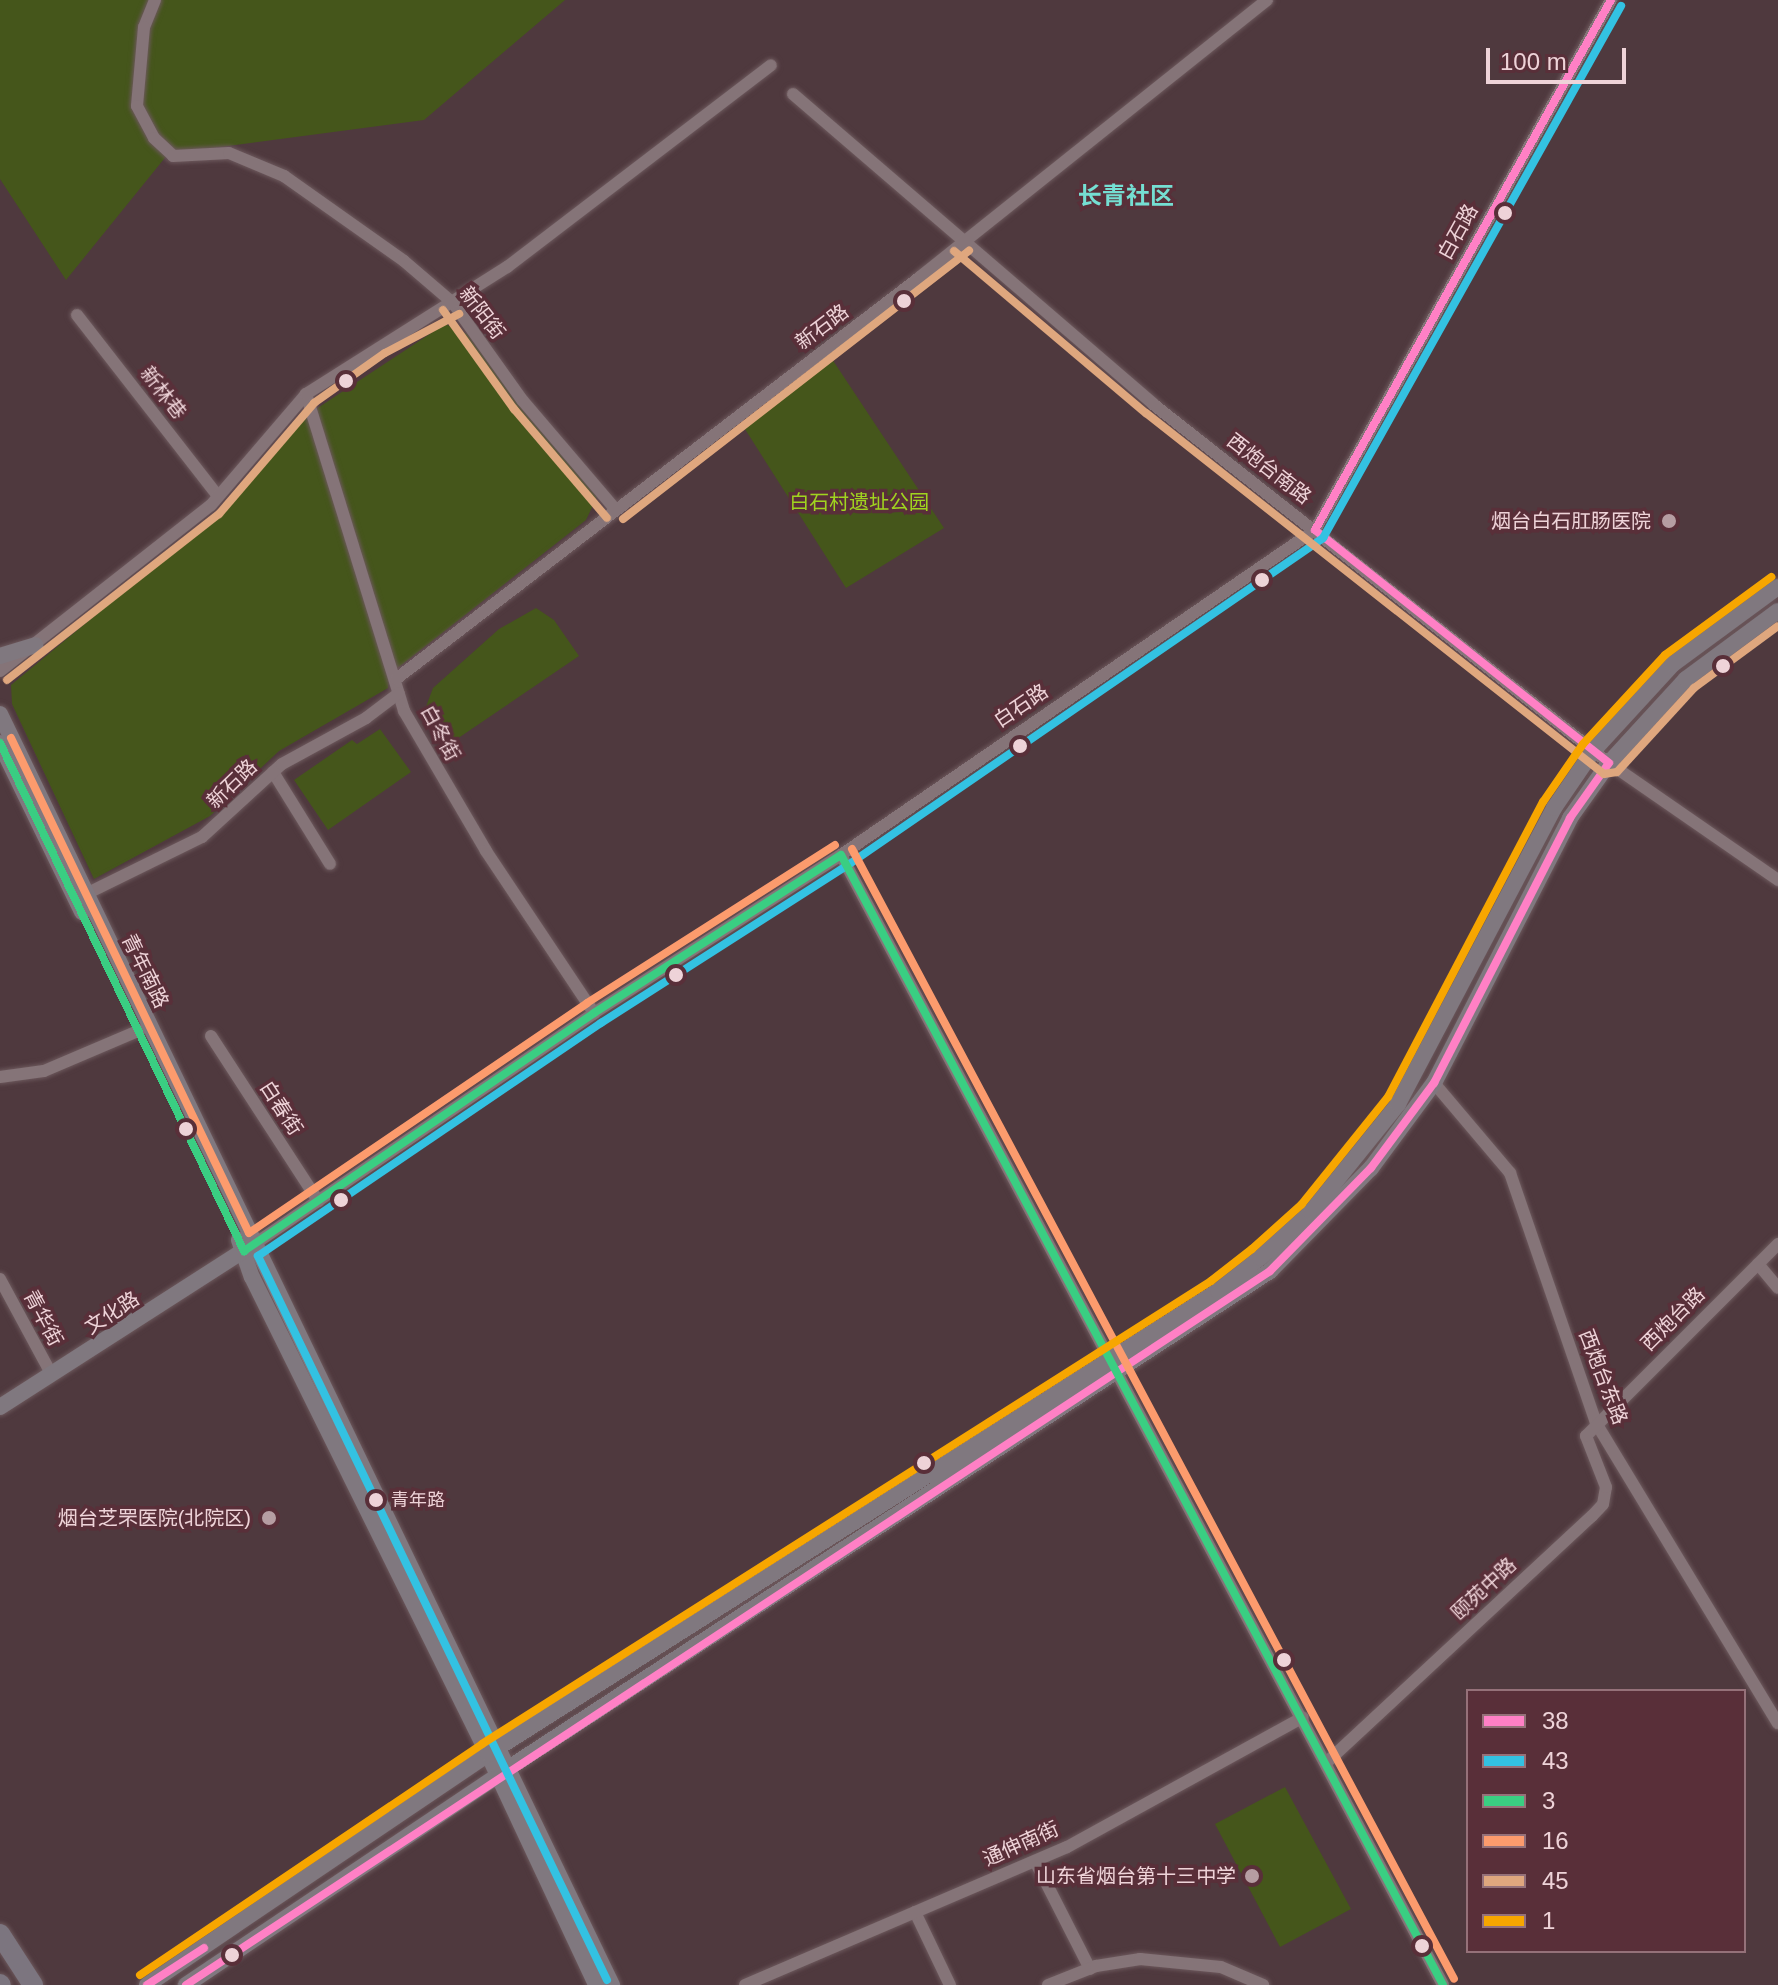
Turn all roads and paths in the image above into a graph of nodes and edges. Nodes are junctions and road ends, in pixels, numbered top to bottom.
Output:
1 (155, 0) edge
2 (1267, 0) edge
3 (1611, 0) edge
4 (771, 65) dead end
5 (793, 94) dead end
6 (962, 242) junction
7 (453, 303) junction
8 (77, 315) dead end
9 (306, 394) junction
10 (218, 496) junction
11 (616, 510) junction
12 (1315, 530) junction
13 (1778, 587) edge
14 (1778, 611) edge
15 (35, 645) junction
16 (0, 656) edge
17 (0, 671) edge
18 (396, 679) junction
19 (399, 693) junction
20 (0, 714) edge
21 (0, 743) edge
22 (1593, 751) junction
23 (1609, 763) junction
24 (273, 772) junction
25 (841, 855) junction
26 (330, 864) dead end
27 (1778, 880) edge
28 (86, 894) junction
29 (594, 1013) junction
30 (140, 1030) junction
31 (211, 1036) dead end
32 (0, 1077) edge
33 (1434, 1083) junction
34 (318, 1201) junction
35 (1778, 1244) edge
36 (248, 1248) junction
37 (1758, 1264) junction
38 (0, 1279) edge
39 (1778, 1288) edge
40 (1105, 1359) junction
41 (52, 1375) junction
42 (1114, 1377) junction
43 (0, 1407) edge
44 (1596, 1423) junction
45 (1303, 1717) junction
46 (1778, 1723) edge
47 (494, 1750) junction
48 (1327, 1762) junction
49 (504, 1771) junction
50 (1035, 1861) junction
51 (915, 1912) junction
52 (0, 1934) edge
53 (1090, 1969) junction
54 (33, 1985) edge
55 (147, 1985) edge
56 (186, 1985) edge
57 (596, 1985) edge
58 (612, 1985) edge
59 (745, 1985) edge
60 (950, 1985) edge
61 (1048, 1985) edge
62 (1263, 1985) edge
63 (1443, 1985) edge

1 - 7 street, 新阳街
2 - 6 street, 新石路
3 - 12 street, 白石路
4 - 7 street
5 - 6 street, 西炮台南路
6 - 11 street, 新石路
6 - 12 street, 西炮台南路
7 - 9 street
7 - 11 street, 新阳街
8 - 10 street, 新林巷
9 - 10 street
9 - 18 street, 白冬街
10 - 15 street
11 - 18 street, 新石路
12 - 22 street, 西炮台南路
12 - 25 street, 白石路
13 - 22 main road
14 - 23 main road
15 - 16 main road
15 - 17 street
18 - 19 street, 白冬街
19 - 24 street, 新石路
19 - 29 street, 白冬街
20 - 28 main road, 青年南路
21 - 30 main road, 青年南路
22 - 23 street, 西炮台南路
22 - 40 main road
23 - 27 street, 西炮台南路
23 - 33 main road
24 - 26 street
24 - 28 street, 新石路
25 - 29 street, 白石路
25 - 40 street
28 - 36 main road, 青年南路
29 - 34 street, 白石路
30 - 32 street
30 - 36 main road, 青年南路
31 - 34 street, 白春街
33 - 42 main road
33 - 44 street, 西炮台东路
34 - 36 street, 白石路
35 - 37 street, 西炮台路
36 - 41 main road, 文化路
36 - 47 main road
37 - 39 street
37 - 44 street, 西炮台路
38 - 41 street, 青华街
40 - 42 street
40 - 47 main road
41 - 43 main road, 文化路
42 - 45 street
42 - 49 main road
44 - 46 street, 西炮台东路
44 - 48 street, 颐苑中路
45 - 48 street
45 - 50 street, 通伸南街
47 - 49 main road
47 - 55 main road
48 - 63 street
49 - 56 main road
49 - 57 main road
49 - 58 main road
50 - 51 street, 通伸南街
50 - 53 street
51 - 59 street, 通伸南街
51 - 60 street
52 - 54 highway
53 - 61 street
53 - 62 street

